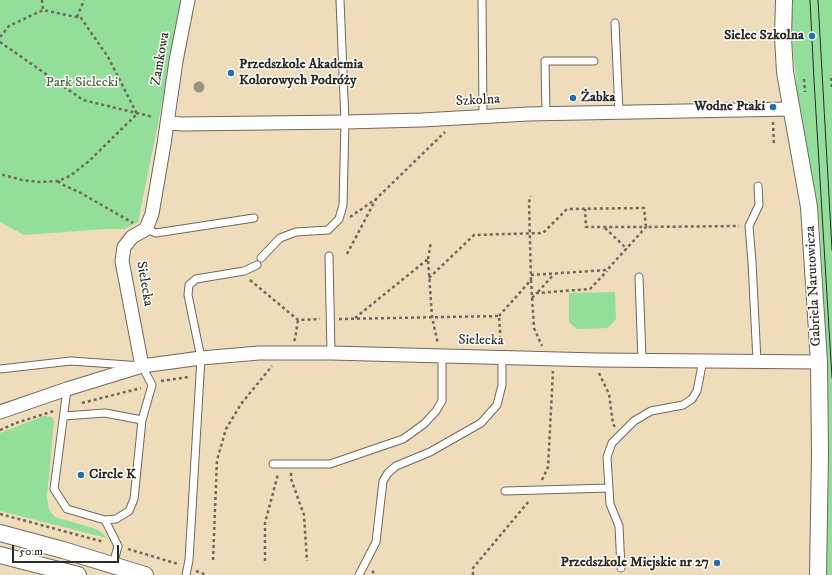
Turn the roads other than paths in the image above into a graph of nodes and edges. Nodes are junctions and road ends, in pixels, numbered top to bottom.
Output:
1 (188, 0) edge
2 (340, 0) edge
3 (482, 0) edge
4 (784, 0) edge
5 (615, 23) dead end
6 (594, 61) dead end
7 (791, 109) junction
8 (619, 113) junction
9 (546, 114) junction
10 (483, 116) junction
11 (345, 122) junction
12 (167, 123) junction
13 (758, 186) dead end
14 (254, 218) dead end
15 (141, 227) junction
16 (329, 256) dead end
17 (261, 258) dead end
18 (257, 265) dead end
19 (639, 277) dead end
20 (331, 353) junction
21 (442, 356) junction
22 (502, 357) junction
23 (201, 358) junction
24 (642, 360) junction
25 (703, 360) junction
26 (757, 361) junction
27 (819, 362) junction
28 (142, 366) junction
29 (0, 370) edge
30 (67, 389) junction
31 (0, 412) edge
32 (64, 416) junction
33 (142, 420) junction
34 (273, 464) dead end
35 (609, 488) junction
36 (505, 491) dead end
37 (105, 520) junction
38 (0, 533) edge
39 (0, 555) edge
40 (113, 565) junction
41 (621, 568) dead end
42 (77, 575) edge
43 (144, 575) edge
44 (186, 575) edge
45 (359, 575) edge
46 (818, 575) edge

1 - 12 street, Zamkowa
2 - 11 lane
3 - 10 lane
4 - 7 street, Gabriela Narutowicza
5 - 8 lane
6 - 9 lane
7 - 8 street, Szkolna
7 - 27 street, Gabriela Narutowicza
8 - 9 street, Szkolna
9 - 10 street, Szkolna
10 - 11 street, Szkolna
11 - 12 street, Szkolna
11 - 17 lane
12 - 15 street
13 - 26 lane
14 - 15 lane
15 - 28 street, Sielecka
16 - 20 lane
18 - 23 lane
19 - 24 lane
20 - 21 street, Sielecka
20 - 23 street, Sielecka
21 - 22 street, Sielecka
21 - 34 lane
22 - 24 street, Sielecka
22 - 45 lane
23 - 28 street, Sielecka
23 - 44 lane
24 - 25 street, Sielecka
25 - 26 street, Sielecka
25 - 35 lane
26 - 27 street, Sielecka
27 - 46 street, Gabriela Narutowicza
28 - 29 lane
28 - 30 street, Sielecka
28 - 33 lane
30 - 31 street, Sielecka
30 - 32 lane
32 - 33 lane
32 - 37 lane
33 - 37 lane
35 - 36 lane
35 - 41 lane
37 - 40 lane
38 - 40 street
39 - 42 street
40 - 43 street

